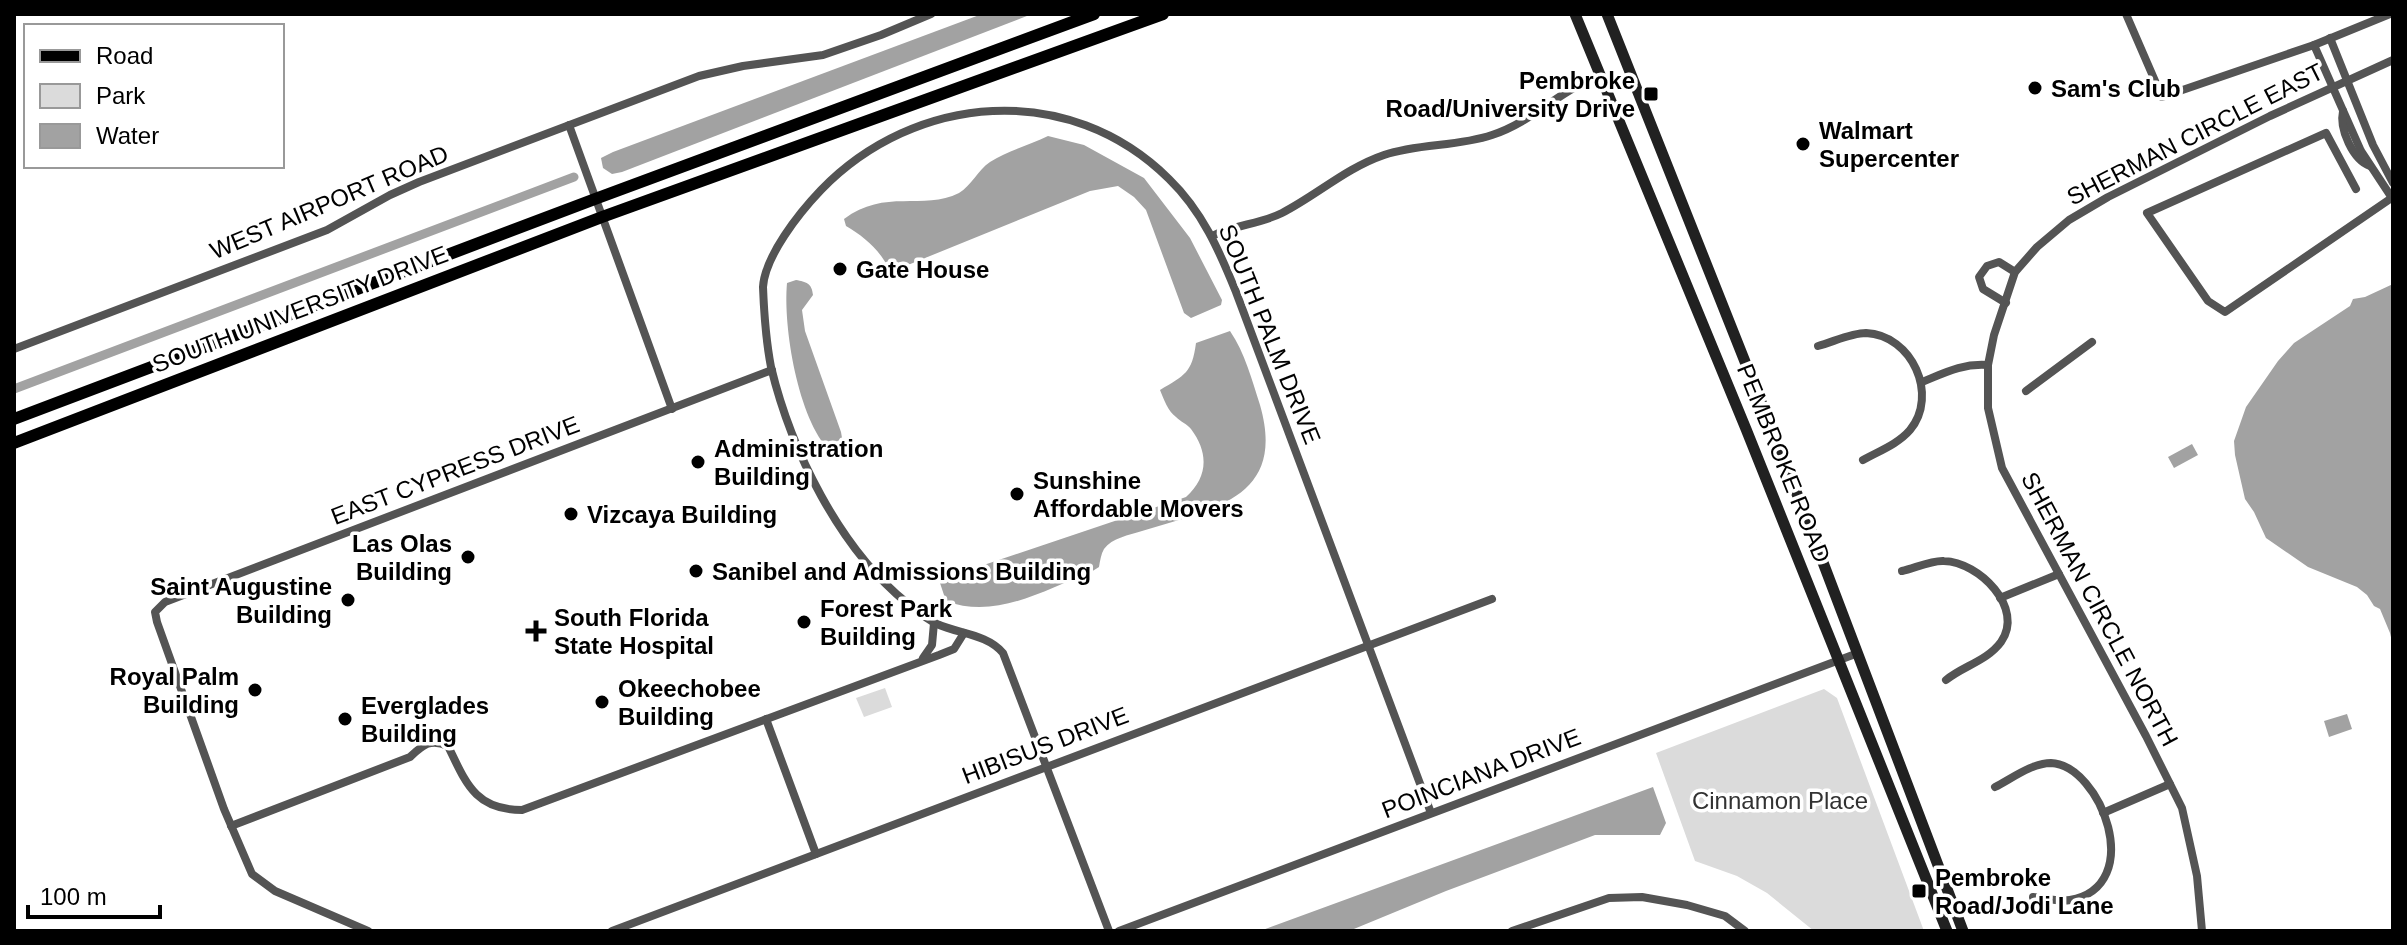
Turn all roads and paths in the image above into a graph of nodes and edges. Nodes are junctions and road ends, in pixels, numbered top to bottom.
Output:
1 (931, 14) edge
2 (1094, 14) edge
3 (1163, 14) edge
4 (1575, 14) edge
5 (1607, 14) edge
6 (2126, 14) edge
7 (2390, 14) edge
8 (2330, 38) junction
9 (2314, 45) junction
10 (2393, 60) edge
11 (1599, 75) junction
12 (2345, 80) junction
13 (2332, 86) junction
14 (2343, 111) junction
15 (569, 125) junction
16 (2366, 130) junction
17 (2354, 135) junction
18 (2370, 166) junction
19 (2393, 183) edge
20 (2356, 189) dead end
21 (2392, 197) edge
22 (595, 199) junction
23 (602, 217) junction
24 (1212, 236) junction
25 (2015, 272) junction
26 (2006, 303) junction
27 (2092, 342) dead end
28 (1818, 346) dead end
29 (14, 349) edge
30 (1988, 365) junction
31 (772, 370) junction
32 (1922, 382) junction
33 (2026, 391) dead end
34 (672, 409) junction
35 (14, 419) edge
36 (1768, 421) junction
37 (1746, 429) junction
38 (14, 443) edge
39 (1863, 460) dead end
40 (1902, 571) dead end
41 (2059, 574) junction
42 (2000, 598) junction
43 (1492, 599) dead end
44 (934, 623) junction
45 (964, 633) junction
46 (1368, 646) junction
47 (1858, 653) junction
48 (1839, 660) junction
49 (919, 662) junction
50 (1946, 680) dead end
51 (766, 719) junction
52 (1047, 766) junction
53 (2170, 784) junction
54 (1995, 787) dead end
55 (1431, 813) junction
56 (2103, 813) junction
57 (231, 826) junction
58 (816, 854) junction
59 (2033, 897) dead end
60 (368, 931) edge
61 (612, 931) edge
62 (1109, 931) edge
63 (1119, 931) edge
64 (1512, 931) edge
65 (1745, 931) edge
66 (1947, 931) edge
67 (1963, 931) edge
68 (2202, 931) edge

1 - 15 street, WEST AIRPORT ROAD
2 - 22 main road, SOUTH UNIVERSITY DRIVE
3 - 23 main road, SOUTH UNIVERSITY DRIVE
4 - 11 main road, PEMBROKE ROAD
5 - 36 main road, PEMBROKE ROAD
6 - 9 street
7 - 8 street
8 - 9 street
8 - 12 street
9 - 13 street
10 - 12 street, SHERMAN CIRCLE EAST
11 - 24 street
11 - 37 main road, PEMBROKE ROAD
12 - 13 street, SHERMAN CIRCLE EAST
12 - 16 street
13 - 14 street
13 - 25 street, SHERMAN CIRCLE EAST
14 - 17 street
14 - 18 street
15 - 22 street
15 - 29 street, WEST AIRPORT ROAD
16 - 17 street
16 - 19 street
17 - 18 street
18 - 21 street
20 - 21 street
22 - 23 street
22 - 35 main road, SOUTH UNIVERSITY DRIVE
23 - 34 street
23 - 38 main road, SOUTH UNIVERSITY DRIVE
24 - 31 street, SOUTH PALM DRIVE
24 - 46 street, SOUTH PALM DRIVE
25 - 26 street, SHERMAN CIRCLE EAST
25 - 26 street
26 - 30 street, SHERMAN CIRCLE NORTH
27 - 33 street
28 - 32 street
30 - 32 street
30 - 41 street, SHERMAN CIRCLE NORTH
31 - 34 street, EAST CYPRESS DRIVE
31 - 44 street, SOUTH PALM DRIVE
32 - 39 street
34 - 57 street, EAST CYPRESS DRIVE
36 - 37 main road
36 - 47 main road, PEMBROKE ROAD
37 - 48 main road, PEMBROKE ROAD
40 - 42 street
41 - 42 street
41 - 53 street, SHERMAN CIRCLE NORTH
42 - 50 street
43 - 46 street, HIBISUS DRIVE
44 - 45 street, SOUTH PALM DRIVE
44 - 49 street
45 - 49 street
45 - 52 street, SOUTH PALM DRIVE
46 - 52 street, HIBISUS DRIVE
46 - 55 street, SOUTH PALM DRIVE
47 - 48 street, POINCIANA DRIVE
47 - 67 main road, PEMBROKE ROAD
48 - 55 street, POINCIANA DRIVE
48 - 66 main road, PEMBROKE ROAD
49 - 51 street
51 - 57 street
51 - 58 street
52 - 58 street, HIBISUS DRIVE
52 - 62 street, SOUTH PALM DRIVE
53 - 56 street
53 - 68 street, SHERMAN CIRCLE NORTH
54 - 56 street
55 - 63 street, POINCIANA DRIVE
56 - 59 street
57 - 60 street
58 - 61 street, HIBISUS DRIVE
64 - 65 street

